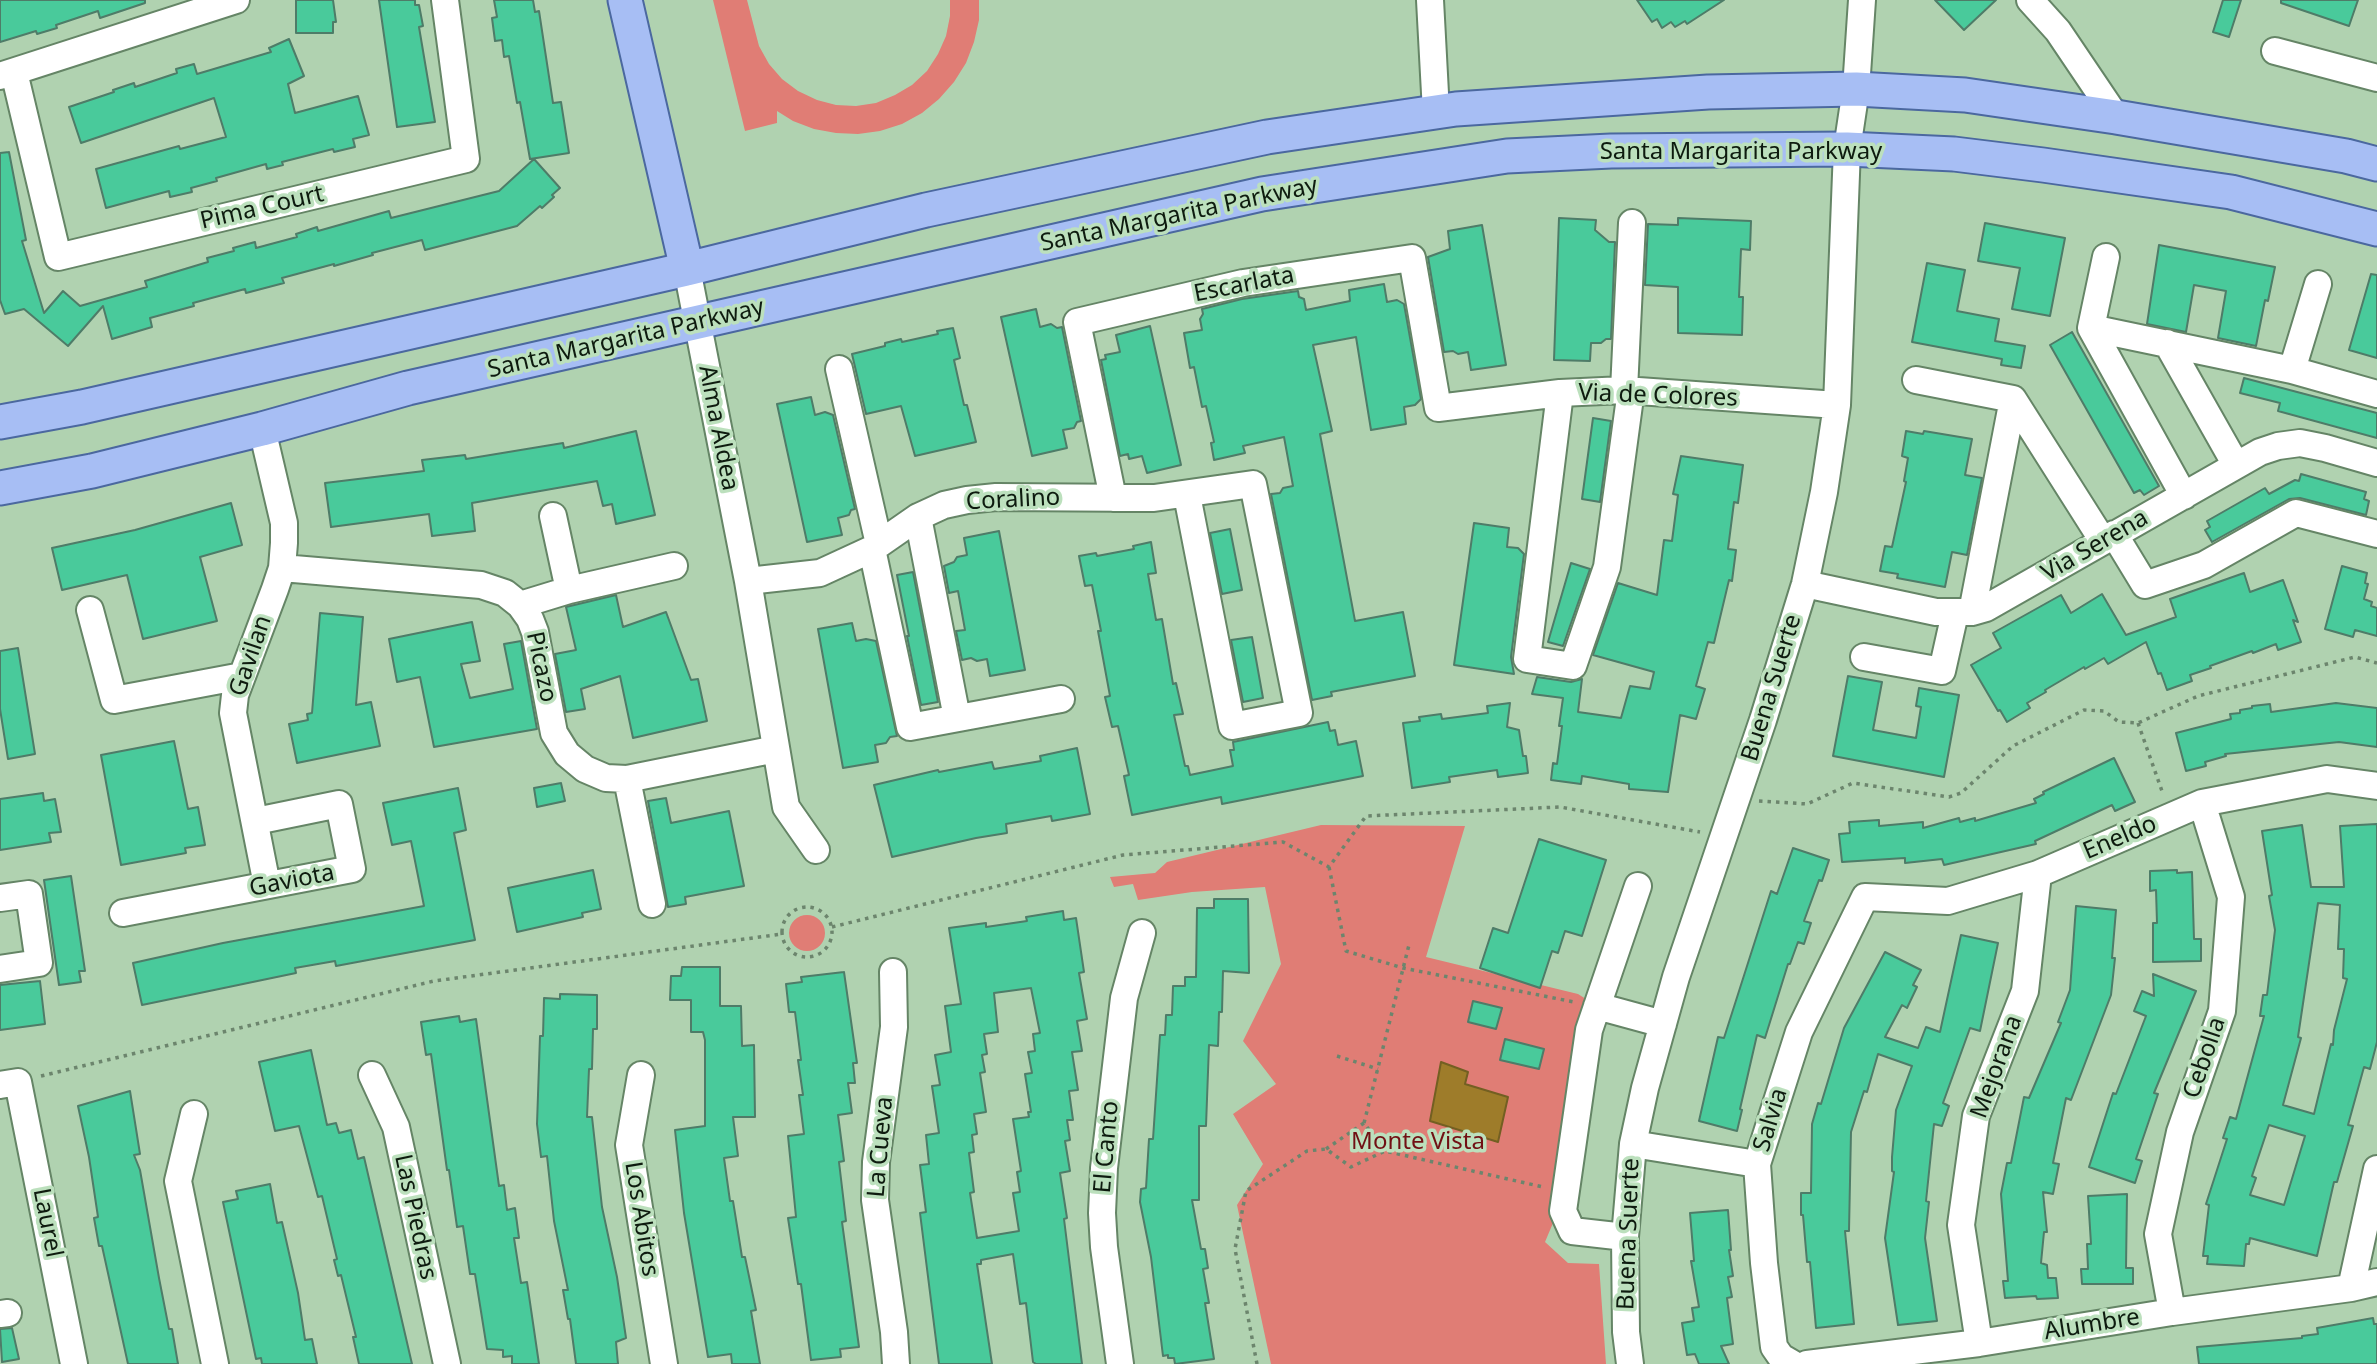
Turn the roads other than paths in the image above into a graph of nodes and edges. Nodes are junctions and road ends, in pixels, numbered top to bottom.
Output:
1 (236, 0) edge
2 (445, 0) edge
3 (625, 0) edge
4 (1430, 0) edge
5 (1862, 0) edge
6 (2030, 0) edge
7 (2275, 51) dead end
8 (7, 74) edge
9 (2377, 78) edge
10 (1856, 89) junction
11 (1436, 112) junction
12 (2116, 117) junction
13 (1847, 149) junction
14 (2377, 164) edge
15 (1632, 223) dead end
16 (2377, 229) edge
17 (2106, 257) dead end
18 (687, 270) junction
19 (2318, 284) dead end
20 (698, 324) junction
21 (2091, 328) junction
22 (2167, 343) junction
23 (839, 369) dead end
24 (2292, 370) junction
25 (1916, 380) dead end
26 (1627, 390) junction
27 (1560, 393) junction
28 (2377, 394) edge
29 (2013, 399) junction
30 (1837, 405) junction
31 (1438, 408) joint
32 (0, 422) edge
33 (262, 429) junction
34 (2377, 463) edge
35 (2236, 465) junction
36 (0, 488) edge
37 (1187, 495) junction
38 (2184, 496) junction
39 (1113, 498) junction
40 (553, 516) dead end
41 (918, 517) junction
42 (2377, 534) edge
43 (2108, 537) junction
44 (876, 547) junction
45 (674, 566) dead end
46 (282, 568) junction
47 (748, 580) junction
48 (1805, 584) junction
49 (569, 590) junction
50 (520, 605) junction
51 (90, 610) dead end
52 (1963, 612) junction
53 (1864, 657) dead end
54 (242, 676) junction
55 (1061, 699) dead end
56 (957, 718) junction
57 (776, 749) junction
58 (627, 779) junction
59 (2377, 786) edge
60 (2202, 803) junction
61 (256, 821) junction
62 (817, 850) dead end
63 (2038, 874) junction
64 (267, 885) junction
65 (1638, 886) dead end
66 (1865, 897) joint
67 (0, 898) edge
68 (652, 904) dead end
69 (123, 914) dead end
70 (1142, 933) dead end
71 (0, 969) edge
72 (893, 972) dead end
73 (1597, 1006) junction
74 (1663, 1024) junction
75 (372, 1075) dead end
76 (641, 1075) dead end
77 (9, 1084) edge
78 (194, 1115) dead end
79 (1633, 1144) junction
80 (1757, 1164) junction
81 (2377, 1169) edge
82 (1625, 1237) junction
83 (2377, 1282) edge
84 (2351, 1288) junction
85 (2172, 1312) junction
86 (1979, 1343) junction
87 (1794, 1362) edge
88 (74, 1364) edge
89 (215, 1364) edge
90 (447, 1364) edge
91 (664, 1364) edge
92 (896, 1364) edge
93 (1120, 1364) edge
94 (1630, 1364) edge

1 - 8 street
2 - 8 street, Pima Court
3 - 18 main road, Alma Aldea
4 - 11 street
5 - 10 street, Buena Suerte
6 - 12 street
7 - 9 street
10 - 11 main road
10 - 12 main road
10 - 13 street, Buena Suerte
11 - 18 main road
12 - 14 main road
13 - 16 main road, Santa Margarita Parkway
13 - 20 main road, Santa Margarita Parkway
13 - 30 street, Buena Suerte
15 - 26 street
17 - 21 street
18 - 20 street, Alma Aldea
18 - 32 main road
19 - 24 street
20 - 33 main road, Santa Margarita Parkway
20 - 47 street, Alma Aldea
21 - 22 street
21 - 38 street
22 - 24 street
22 - 35 street
23 - 44 street
24 - 28 street
25 - 29 street
26 - 27 street, Via de Colores
26 - 27 street
26 - 30 street, Via de Colores
27 - 31 street, Via de Colores
29 - 43 street
29 - 52 street
30 - 48 street, Buena Suerte
31 - 39 street, Escarlata
33 - 36 main road, Santa Margarita Parkway
33 - 46 street, Gavilan
34 - 35 street, Via Serena
35 - 38 street, Via Serena
37 - 37 street, Coralino
37 - 39 street, Coralino
38 - 43 street, Via Serena
39 - 41 street, Coralino
40 - 49 street
41 - 44 street, Coralino
41 - 56 street
42 - 43 street
43 - 52 street, Via Serena
44 - 47 street, Coralino
44 - 56 street
45 - 49 street
46 - 50 street, Picazo
46 - 54 street, Gavilan
47 - 57 street, Alma Aldea
48 - 52 street
48 - 74 street, Buena Suerte
49 - 50 street
50 - 58 street, Picazo
51 - 54 street
52 - 53 street
54 - 61 street, Gavilan
55 - 56 street
57 - 58 street, Picazo
57 - 62 street, Alma Aldea
58 - 68 street
59 - 60 street, Eneldo
60 - 63 street, Eneldo
60 - 85 street, Cebolla
61 - 64 street, Gavilan
61 - 64 street, Gaviota
63 - 66 street, Eneldo
63 - 86 street, Mejorana
64 - 69 street, Gaviota
65 - 73 street
66 - 80 street, Salvia
67 - 71 street
70 - 93 street, El Canto
72 - 92 street, La Cueva
73 - 74 street
73 - 82 street
74 - 79 street, Buena Suerte
75 - 90 street, Las Piedras
76 - 91 street, Los Abitos
77 - 88 street, Laurel
78 - 89 street
79 - 80 street
79 - 82 street, Buena Suerte
80 - 87 street, Salvia
81 - 84 street
82 - 94 street, Buena Suerte
83 - 84 street, Alumbre
84 - 85 street, Alumbre
85 - 86 street, Alumbre
86 - 87 street, Alumbre

